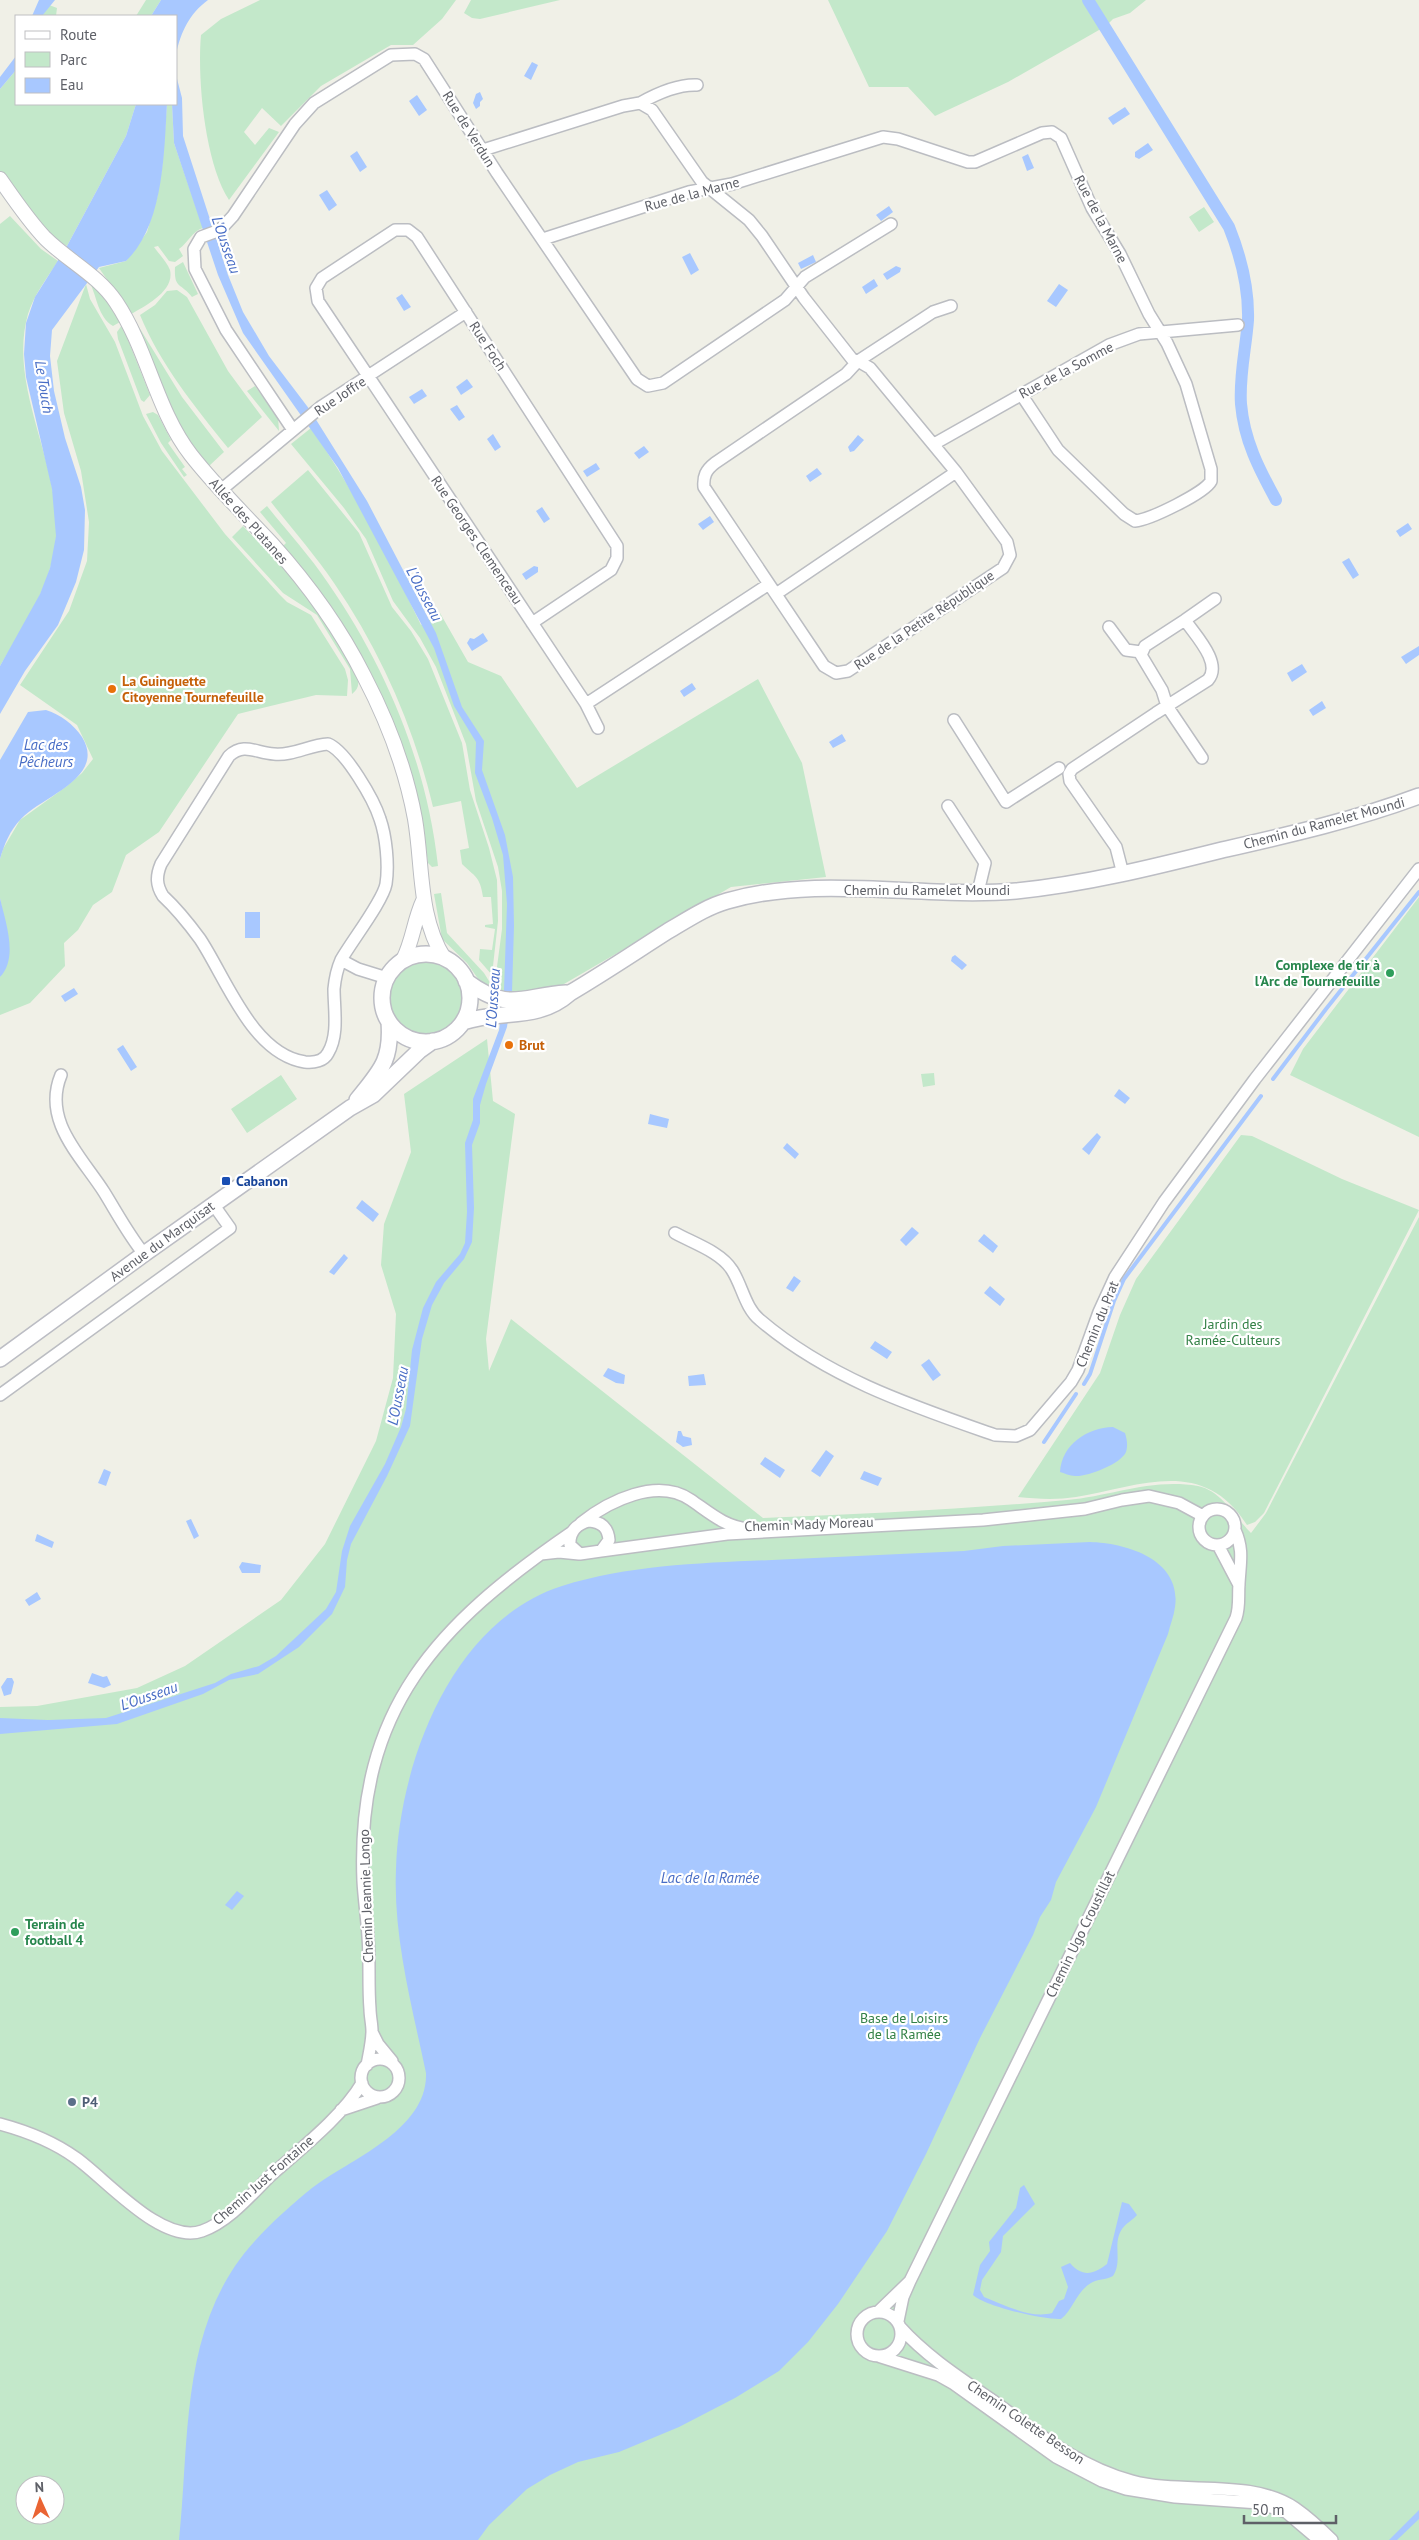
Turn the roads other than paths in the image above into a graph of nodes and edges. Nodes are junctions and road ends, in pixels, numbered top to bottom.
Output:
1 (697, 85) dead end
2 (640, 103) junction
3 (483, 150) junction
4 (0, 179) edge
5 (710, 188) junction
6 (891, 224) dead end
7 (543, 239) junction
8 (797, 286) junction
9 (951, 306) dead end
10 (466, 312) junction
11 (1238, 325) dead end
12 (1160, 331) junction
13 (858, 360) junction
14 (369, 376) junction
15 (1021, 394) junction
16 (293, 430) junction
17 (934, 444) junction
18 (956, 472) junction
19 (221, 490) junction
20 (769, 584) junction
21 (776, 594) junction
22 (1216, 599) dead end
23 (1185, 620) junction
24 (532, 622) junction
25 (1109, 626) dead end
26 (1141, 652) junction
27 (586, 704) junction
28 (1168, 706) junction
29 (954, 720) dead end
30 (598, 728) dead end
31 (1202, 758) dead end
32 (1064, 770) junction
33 (1419, 796) edge
34 (948, 806) dead end
35 (1418, 869) edge
36 (1123, 874) junction
37 (978, 892) junction
38 (423, 901) junction
39 (444, 958) junction
40 (341, 960) junction
41 (403, 960) junction
42 (386, 978) junction
43 (466, 981) junction
44 (570, 993) junction
45 (389, 1022) junction
46 (463, 1022) junction
47 (433, 1041) junction
48 (60, 1075) dead end
49 (350, 1108) junction
50 (213, 1204) junction
51 (675, 1233) dead end
52 (144, 1254) junction
53 (0, 1359) edge
54 (0, 1394) edge
55 (1203, 1516) junction
56 (994, 1517) junction
57 (581, 1523) junction
58 (1235, 1530) junction
59 (572, 1532) junction
60 (1218, 1545) junction
61 (601, 1550) junction
62 (541, 1554) junction
63 (580, 1554) junction
64 (1239, 1585) junction
65 (372, 2032) junction
66 (392, 2061) junction
67 (367, 2065) junction
68 (362, 2083) junction
69 (376, 2098) junction
70 (341, 2110) junction
71 (0, 2124) edge
72 (910, 2281) junction
73 (879, 2311) junction
74 (899, 2324) junction
75 (878, 2356) junction
76 (1319, 2540) edge
77 (1332, 2540) edge

1 - 2 street
2 - 3 street
2 - 5 street, Rue de la Petite République
3 - 7 street, Rue de Verdun
3 - 16 street, Rue de Verdun
4 - 19 street, Allée des Platanes
5 - 7 street, Rue de la Marne
5 - 8 street, Rue de la Petite République
5 - 12 street, Rue de la Marne
6 - 8 street, Rue de Verdun
7 - 8 street, Rue de Verdun
8 - 13 street, Rue de la Petite République
9 - 13 street
10 - 14 street, Rue Joffre
10 - 14 street, Rue Foch
10 - 24 street, Rue Foch
11 - 12 street, Rue de la Somme
12 - 15 street, Rue de la Somme
12 - 15 street, Rue de la Marne
13 - 17 street, Rue de la Petite République
13 - 20 street, Rue de la Petite République
14 - 16 street, Rue Joffre
14 - 24 street, Rue Georges Clemenceau
15 - 17 street, Rue de la Somme
16 - 19 street, Rue Joffre
17 - 18 street, Rue de la Petite République
18 - 21 street
18 - 21 street, Rue de la Petite République
19 - 38 street, Allée des Platanes
20 - 21 street, Rue de la Petite République
20 - 27 street
22 - 23 street
23 - 26 street
23 - 28 street
24 - 27 street, Rue Georges Clemenceau
25 - 26 street
26 - 28 street
27 - 30 street, Rue Georges Clemenceau
28 - 31 street
28 - 32 street
29 - 32 street
32 - 36 street
33 - 36 main road, Chemin du Ramelet Moundi
34 - 37 street
35 - 51 street, Chemin du Prat
36 - 37 main road, Chemin du Ramelet Moundi
37 - 44 main road, Chemin du Ramelet Moundi
38 - 39 street, Allée des Platanes
38 - 41 street, Allée des Platanes
39 - 41 main road
39 - 43 main road
40 - 40 street
40 - 42 street
41 - 42 main road
42 - 45 main road
43 - 44 main road, Chemin du Ramelet Moundi
43 - 46 main road
44 - 46 main road, Chemin du Ramelet Moundi
45 - 47 main road
45 - 49 main road, Avenue du Marquisat
46 - 47 main road
47 - 49 main road, Avenue du Marquisat
48 - 52 street
49 - 50 main road, Avenue du Marquisat
50 - 52 main road, Avenue du Marquisat
50 - 54 street
52 - 53 main road, Avenue du Marquisat
55 - 56 street, Chemin Mady Moreau
55 - 58 street
55 - 60 street
56 - 57 street, Chemin Mady Moreau
56 - 61 street, Chemin Mady Moreau
57 - 59 street
57 - 61 street
58 - 60 street
58 - 64 street, Chemin Ugo Croustillat
59 - 62 street, Chemin Jeannie Longo
59 - 63 street
60 - 64 street, Chemin Ugo Croustillat
61 - 63 street
62 - 63 street
62 - 65 street, Chemin Jeannie Longo
64 - 72 street, Chemin Ugo Croustillat
65 - 66 street
65 - 67 street, Chemin Jeannie Longo
66 - 67 street
66 - 69 street
67 - 68 street
68 - 69 street
68 - 70 street, Chemin Just Fontaine
69 - 70 street, Chemin Just Fontaine
70 - 71 street, Chemin Just Fontaine
72 - 73 street, Chemin Ugo Croustillat
72 - 74 street, Chemin Ugo Croustillat
73 - 74 street
73 - 75 street
74 - 75 street
74 - 77 street, Chemin Colette Besson
75 - 76 street, Chemin Colette Besson

